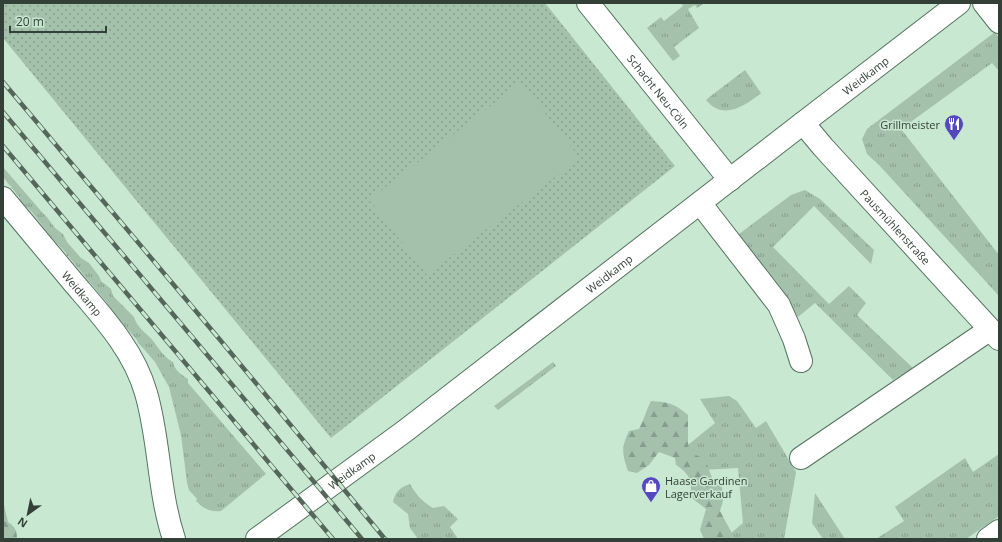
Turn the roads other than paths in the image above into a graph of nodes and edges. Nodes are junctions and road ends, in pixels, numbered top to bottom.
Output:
1 (588, 3) edge
2 (959, 3) edge
3 (984, 3) edge
4 (999, 22) edge
5 (803, 122) junction
6 (730, 180) junction
7 (3, 198) edge
8 (700, 203) junction
9 (994, 335) edge
10 (801, 361) dead end
11 (801, 458) dead end
12 (999, 531) edge
13 (174, 539) edge
14 (256, 539) edge
15 (988, 539) edge

1 - 6 street, Schacht Neu-Cöln
2 - 5 street, Weidkamp
3 - 4 street
5 - 6 street, Weidkamp
5 - 9 street, Pausmühlenstraße
6 - 8 street, Weidkamp
7 - 13 street, Weidkamp
8 - 10 street
8 - 14 street, Weidkamp
9 - 11 street, Pausmühlenstraße
12 - 15 street

